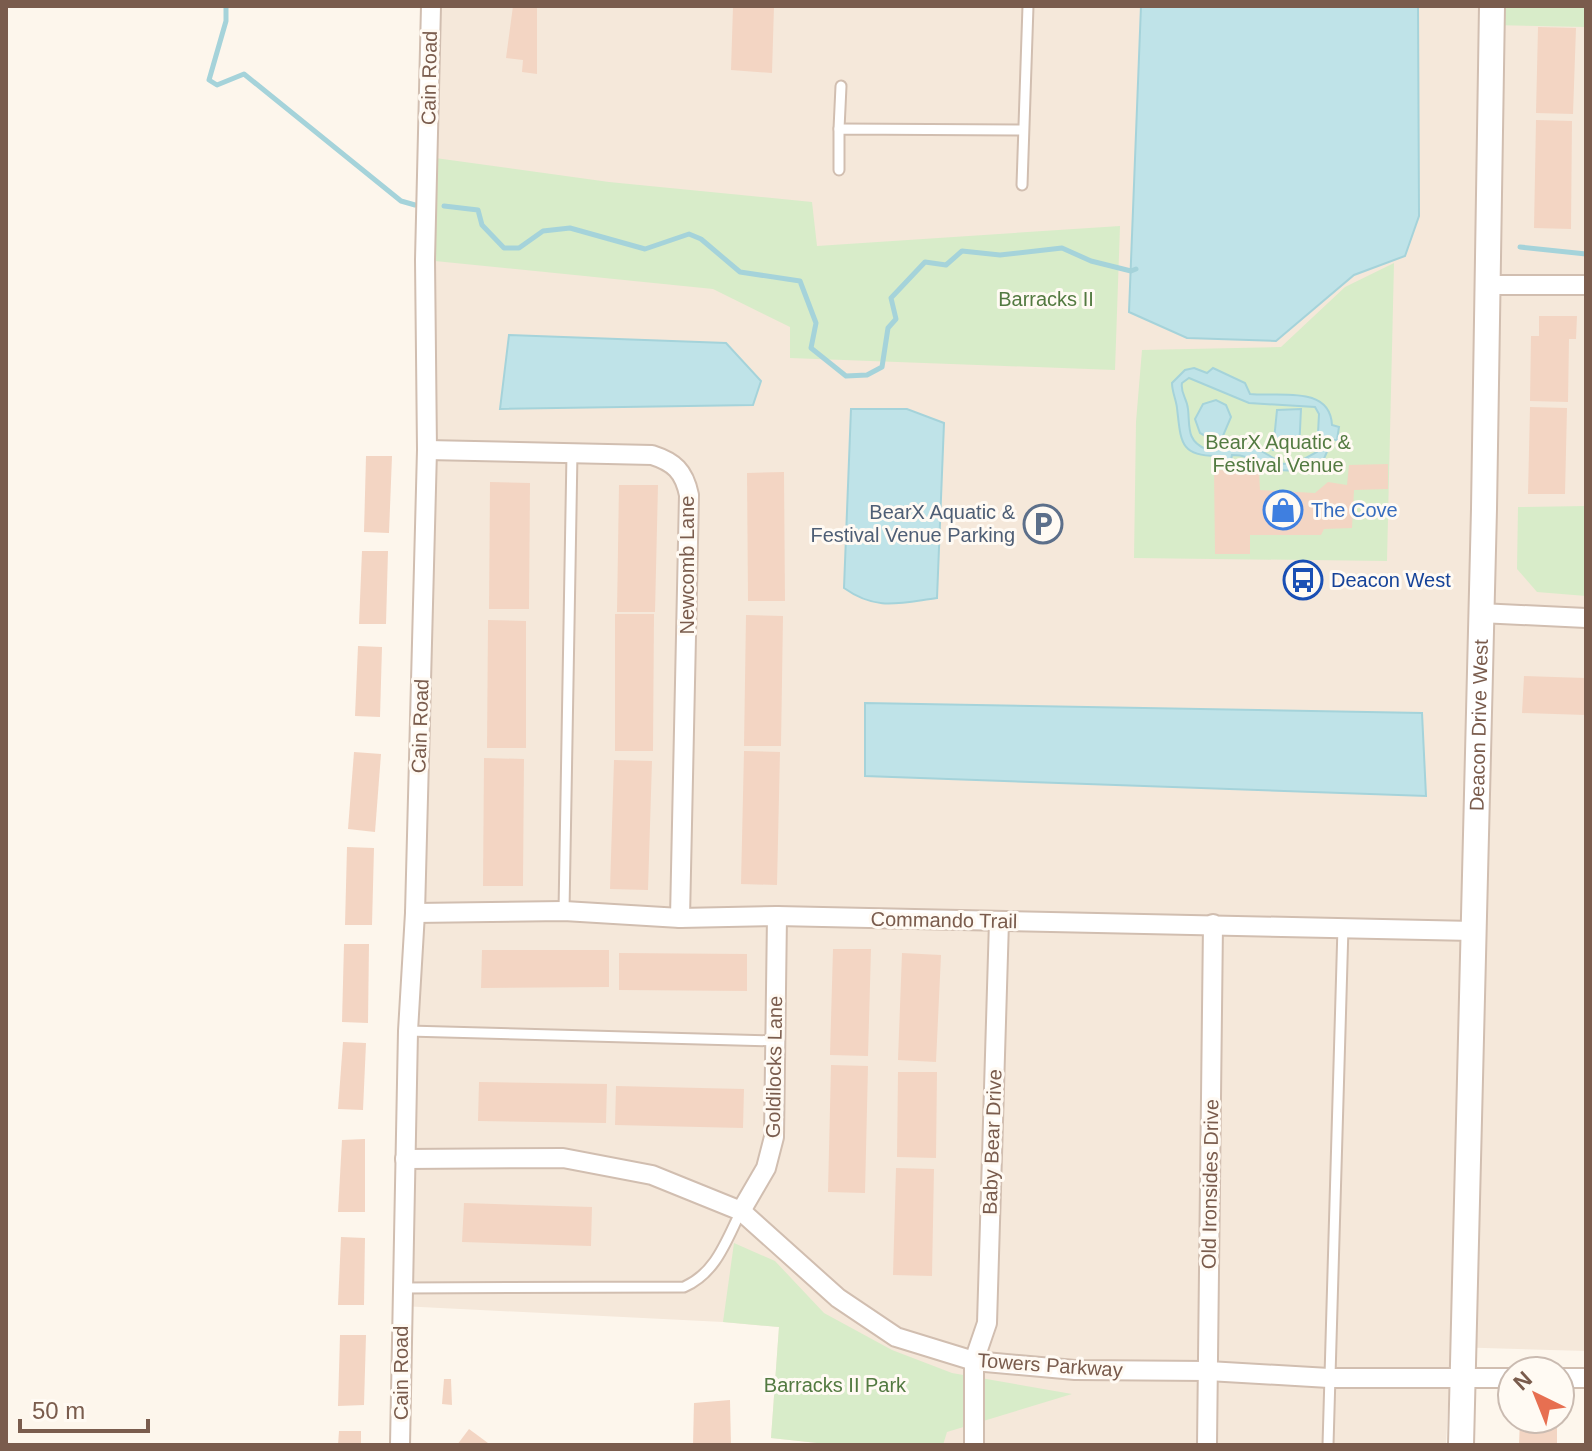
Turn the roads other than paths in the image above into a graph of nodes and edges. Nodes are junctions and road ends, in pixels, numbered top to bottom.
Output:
1 (431, 6) edge
2 (1028, 6) edge
3 (1492, 6) edge
4 (841, 86) dead end
5 (839, 129) junction
6 (1023, 130) junction
7 (839, 170) dead end
8 (1022, 185) dead end
9 (1488, 285) junction
10 (1586, 285) edge
11 (427, 450) junction
12 (572, 453) junction
13 (1480, 613) junction
14 (1586, 618) edge
15 (564, 911) junction
16 (415, 913) junction
17 (777, 916) junction
18 (680, 918) junction
19 (999, 921) junction
20 (1213, 924) junction
21 (1343, 927) junction
22 (1473, 931) junction
23 (408, 1031) junction
24 (776, 1041) junction
25 (405, 1159) junction
26 (741, 1211) junction
27 (401, 1288) junction
28 (974, 1361) junction
29 (1208, 1371) junction
30 (1464, 1377) junction
31 (1329, 1378) junction
32 (1496, 1378) edge
33 (400, 1445) edge
34 (974, 1445) edge
35 (1207, 1445) edge
36 (1328, 1445) edge
37 (1461, 1445) edge

1 - 11 street, Cain Road
2 - 6 lane
3 - 9 street, Deacon Drive West
4 - 5 lane
5 - 6 lane
5 - 7 lane
6 - 8 lane
9 - 10 street
9 - 13 street, Deacon Drive West
11 - 12 street, Newcomb Lane
11 - 16 street, Cain Road
12 - 15 lane
12 - 18 street, Newcomb Lane
13 - 14 street
13 - 22 street, Deacon Drive West
15 - 16 street, Commando Trail
15 - 18 street, Commando Trail
16 - 23 street, Cain Road
17 - 18 street, Commando Trail
17 - 19 street, Commando Trail
17 - 24 street, Goldilocks Lane
19 - 20 street, Commando Trail
19 - 28 street, Baby Bear Drive
20 - 21 street, Commando Trail
20 - 29 street, Old Ironsides Drive
21 - 22 street, Commando Trail
21 - 31 lane
22 - 30 street, Deacon Drive West
23 - 24 lane
23 - 25 street, Cain Road
24 - 26 street, Goldilocks Lane
25 - 26 street, Towers Parkway
25 - 27 street, Cain Road
26 - 27 lane
26 - 28 street, Towers Parkway
27 - 33 street, Cain Road
28 - 29 street, Towers Parkway
28 - 34 street, Baby Bear Drive
29 - 31 street, Towers Parkway
29 - 35 street, Old Ironsides Drive
30 - 31 street, Towers Parkway
30 - 32 street, Towers Parkway
30 - 37 street, Deacon Drive West
31 - 36 lane

